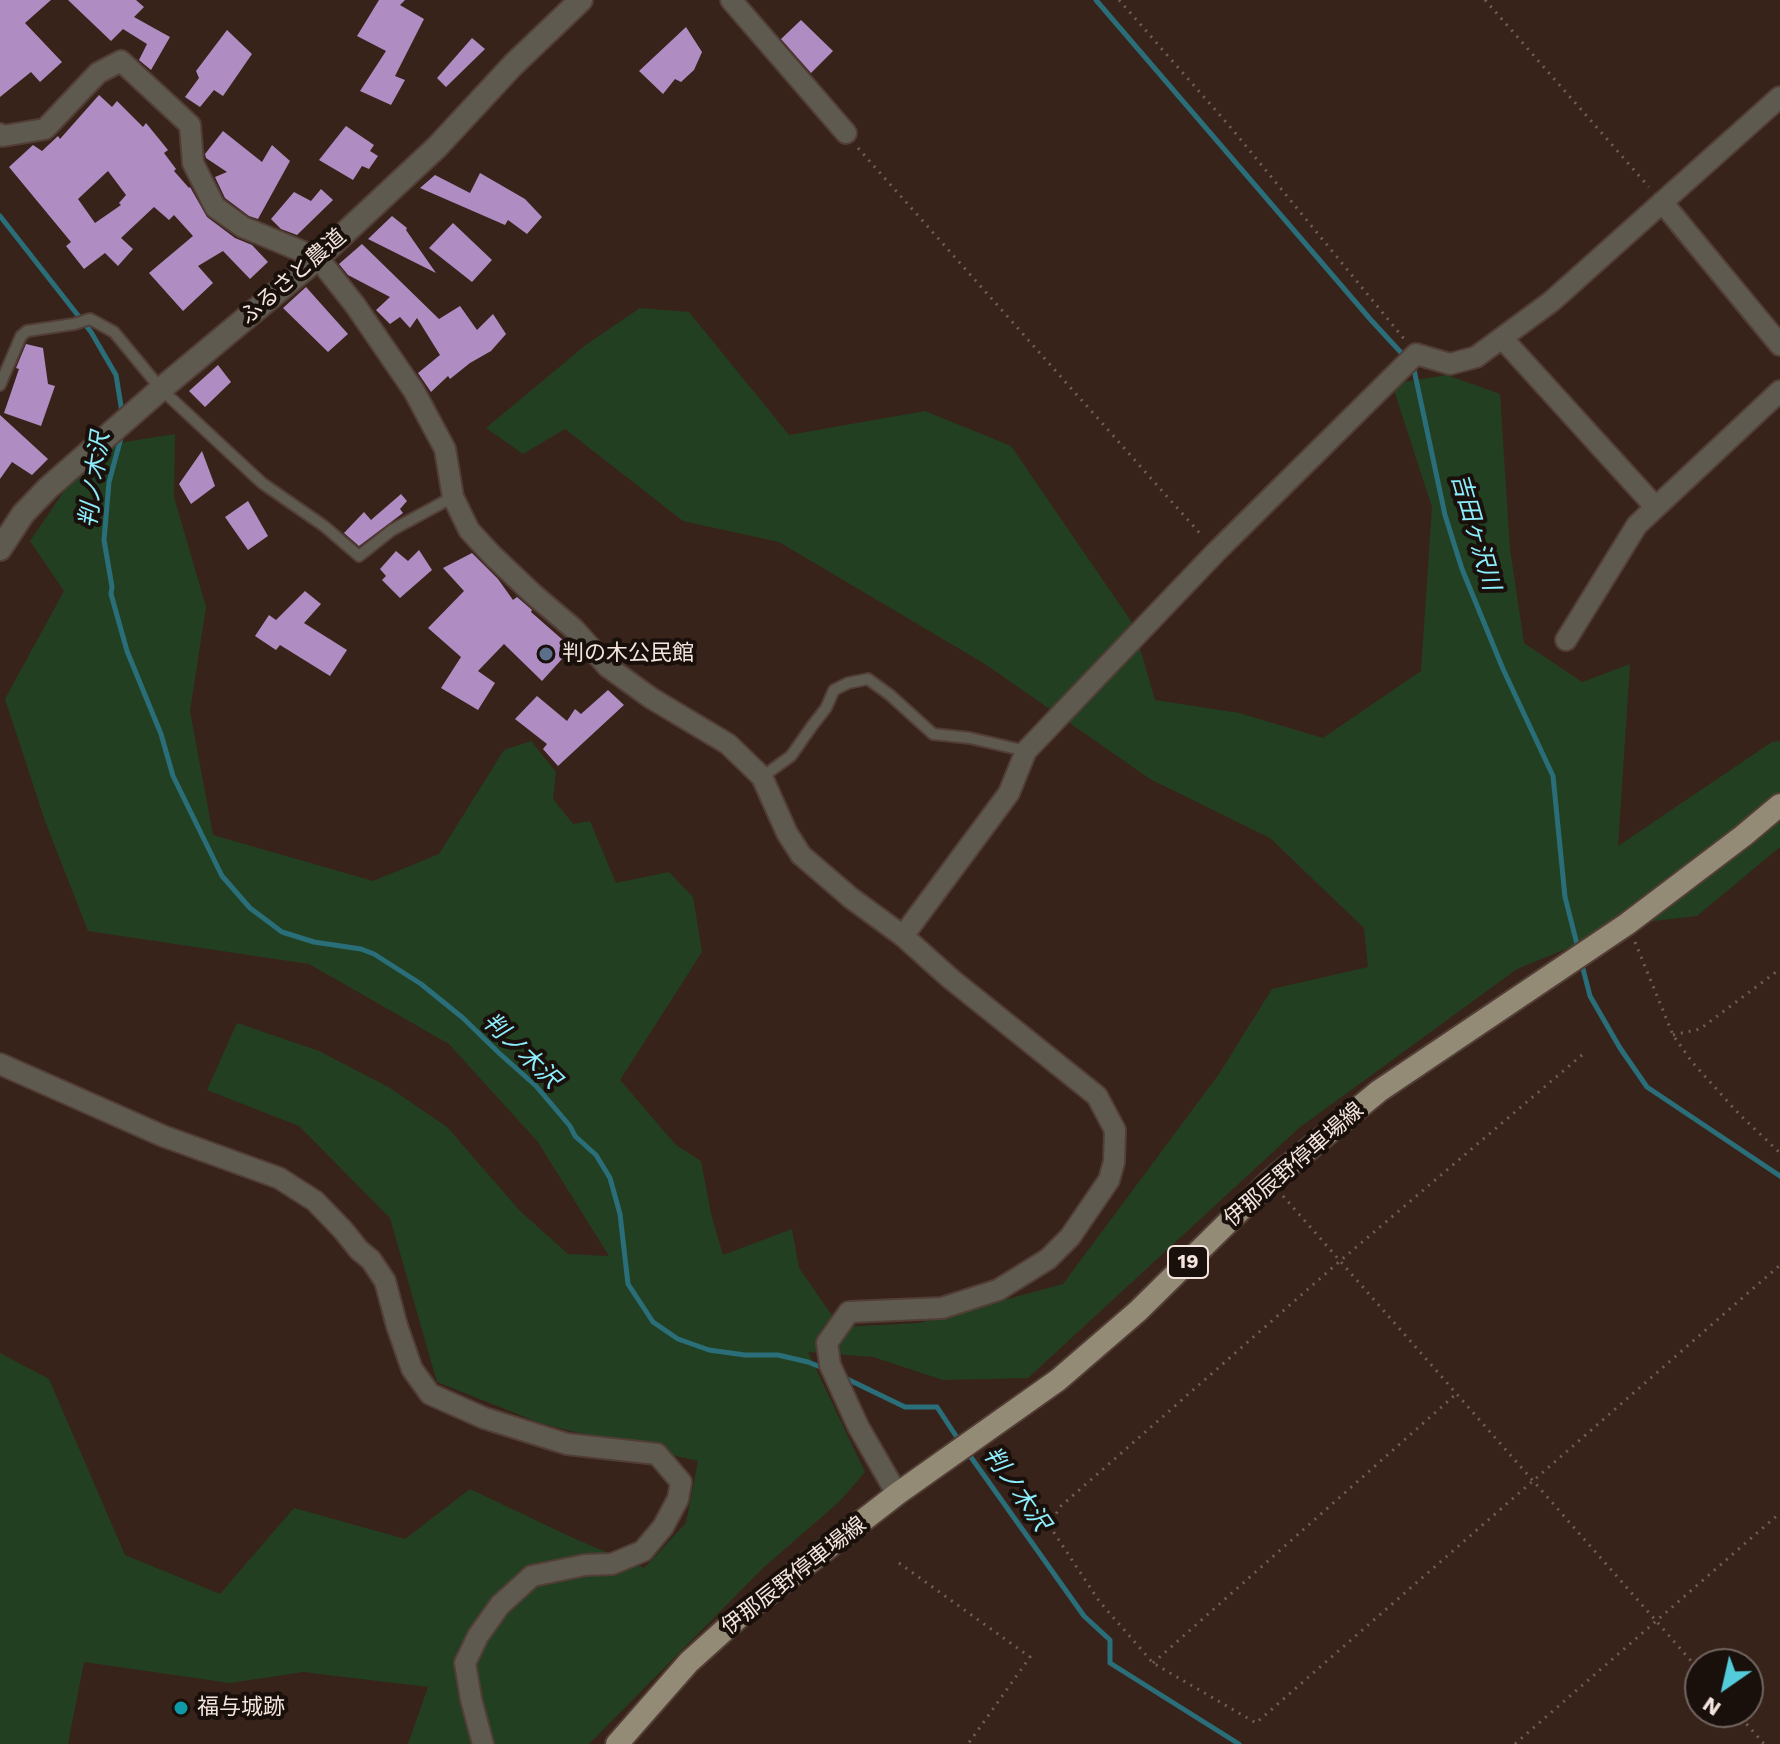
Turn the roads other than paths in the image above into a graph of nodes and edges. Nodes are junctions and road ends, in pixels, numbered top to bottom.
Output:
1 (581, 0) edge
2 (731, 0) edge
3 (1780, 97) edge
4 (846, 133) road end
5 (0, 134) edge
6 (1662, 202) junction
7 (318, 258) junction
8 (1502, 338) junction
9 (1780, 345) edge
10 (0, 385) edge
11 (161, 389) junction
12 (1780, 391) edge
13 (453, 497) junction
14 (1650, 501) dead end
15 (0, 549) edge
16 (1566, 640) dead end
17 (1026, 751) junction
18 (762, 777) junction
19 (1780, 805) edge
20 (903, 936) junction
21 (0, 1064) edge
22 (897, 1494) junction
23 (483, 1744) edge
24 (617, 1744) edge

1 - 7 street, ふるさと農道
2 - 4 street
3 - 6 street
5 - 7 street
6 - 8 street
6 - 9 street
7 - 11 street, ふるさと農道
7 - 13 street
8 - 14 street
8 - 17 street
10 - 11 lane
11 - 13 lane
11 - 15 street, ふるさと農道
12 - 16 street
13 - 18 street
17 - 18 lane
17 - 20 street
18 - 20 street
19 - 22 main road, 伊那辰野停車場線 / 19
20 - 22 street
21 - 23 street
22 - 24 main road, 伊那辰野停車場線 / 19

